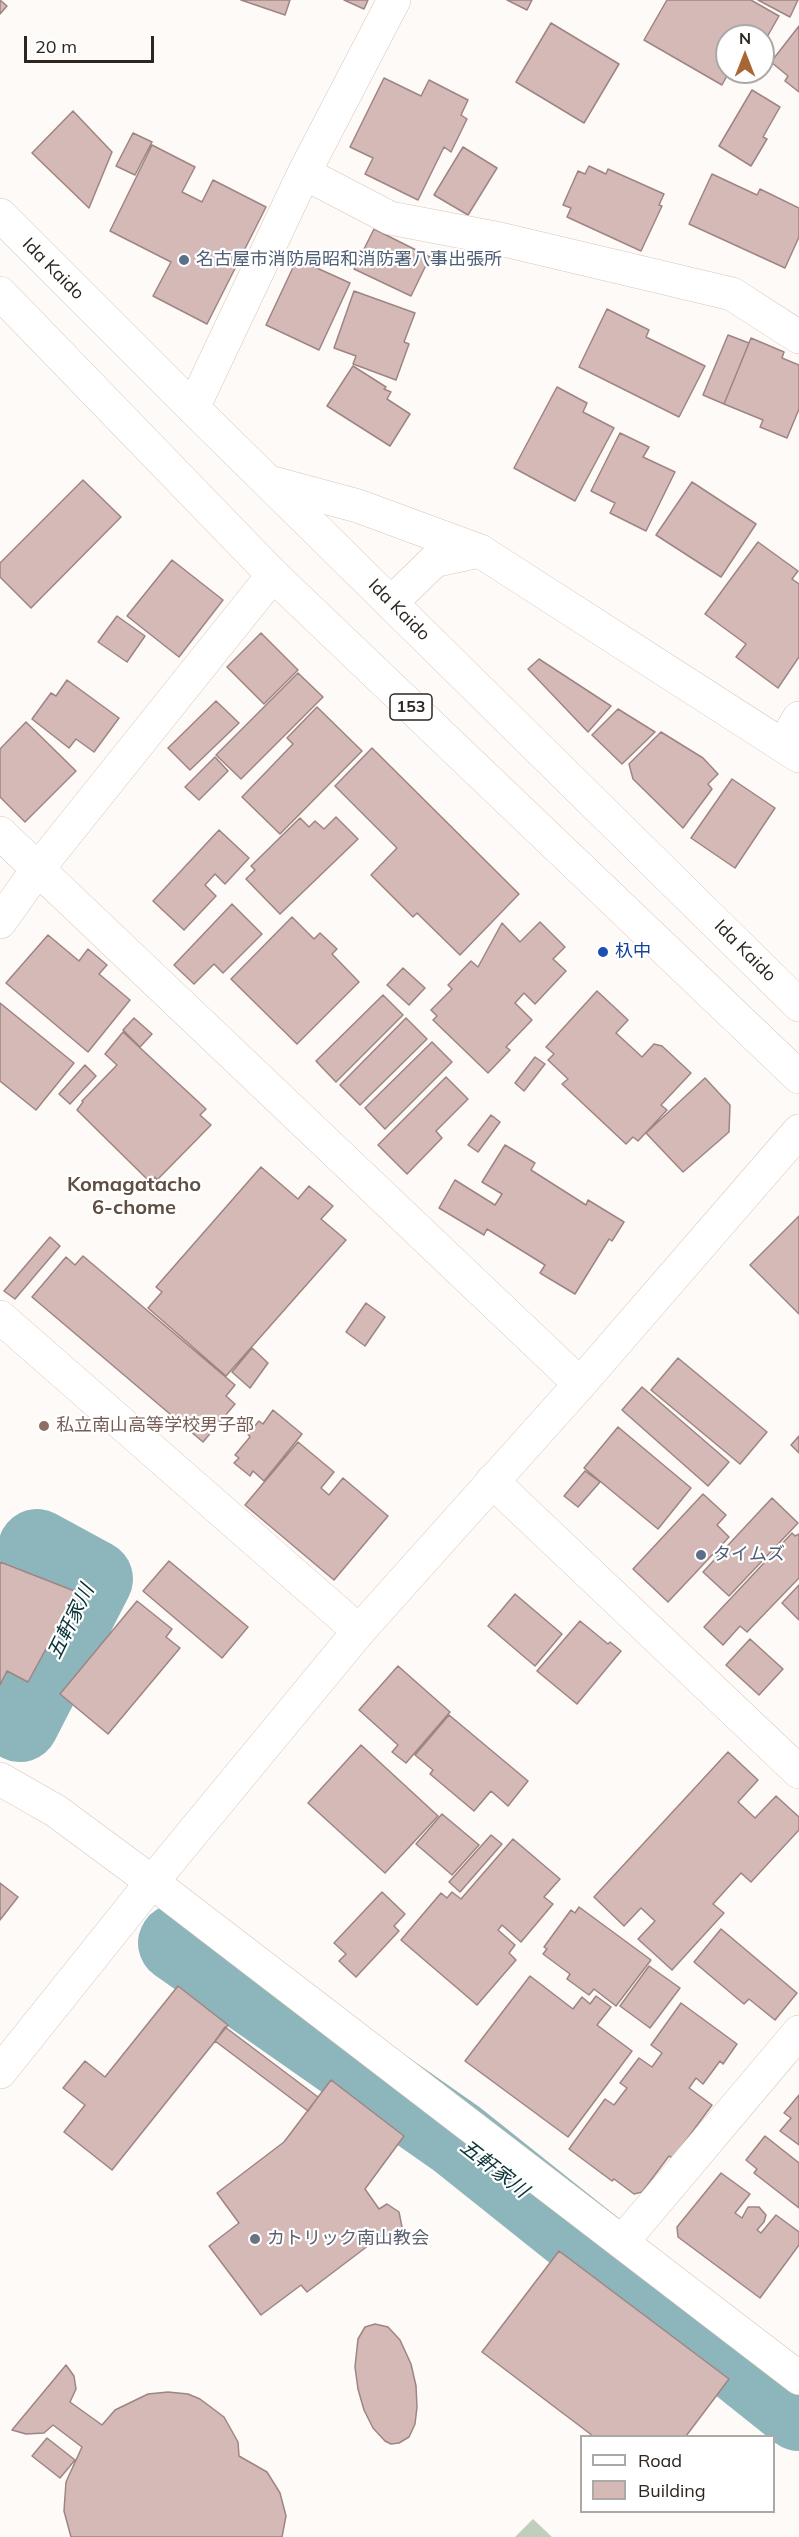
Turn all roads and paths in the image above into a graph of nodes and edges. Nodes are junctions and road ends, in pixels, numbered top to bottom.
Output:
1 (394, 0) edge
2 (304, 173) junction
3 (0, 215) edge
4 (0, 293) edge
5 (799, 337) edge
6 (193, 408) junction
7 (268, 482) junction
8 (480, 551) junction
9 (273, 575) junction
10 (391, 603) junction
11 (794, 740) edge
12 (0, 833) edge
13 (37, 870) junction
14 (0, 922) edge
15 (799, 1005) edge
16 (799, 1077) edge
17 (799, 1131) edge
18 (0, 1317) edge
19 (580, 1384) junction
20 (492, 1481) junction
21 (359, 1631) junction
22 (799, 1772) edge
23 (0, 1779) edge
24 (152, 1882) junction
25 (799, 2032) edge
26 (0, 2073) edge
27 (622, 2242) junction
28 (799, 2378) edge

1 - 2 main road
2 - 5 main road
2 - 6 main road
3 - 6 main road, Ida Kaido
4 - 9 main road, 153
6 - 7 main road, Ida Kaido
7 - 8 main road
7 - 10 main road, Ida Kaido
8 - 10 main road
8 - 11 main road
9 - 13 main road
9 - 16 main road, 153
10 - 15 main road, Ida Kaido
12 - 13 main road
13 - 14 main road
13 - 19 main road
17 - 19 main road
18 - 21 main road
19 - 20 main road
20 - 21 main road
20 - 22 main road
21 - 24 main road
23 - 24 main road
24 - 26 main road
24 - 27 main road
25 - 27 main road
27 - 28 main road

